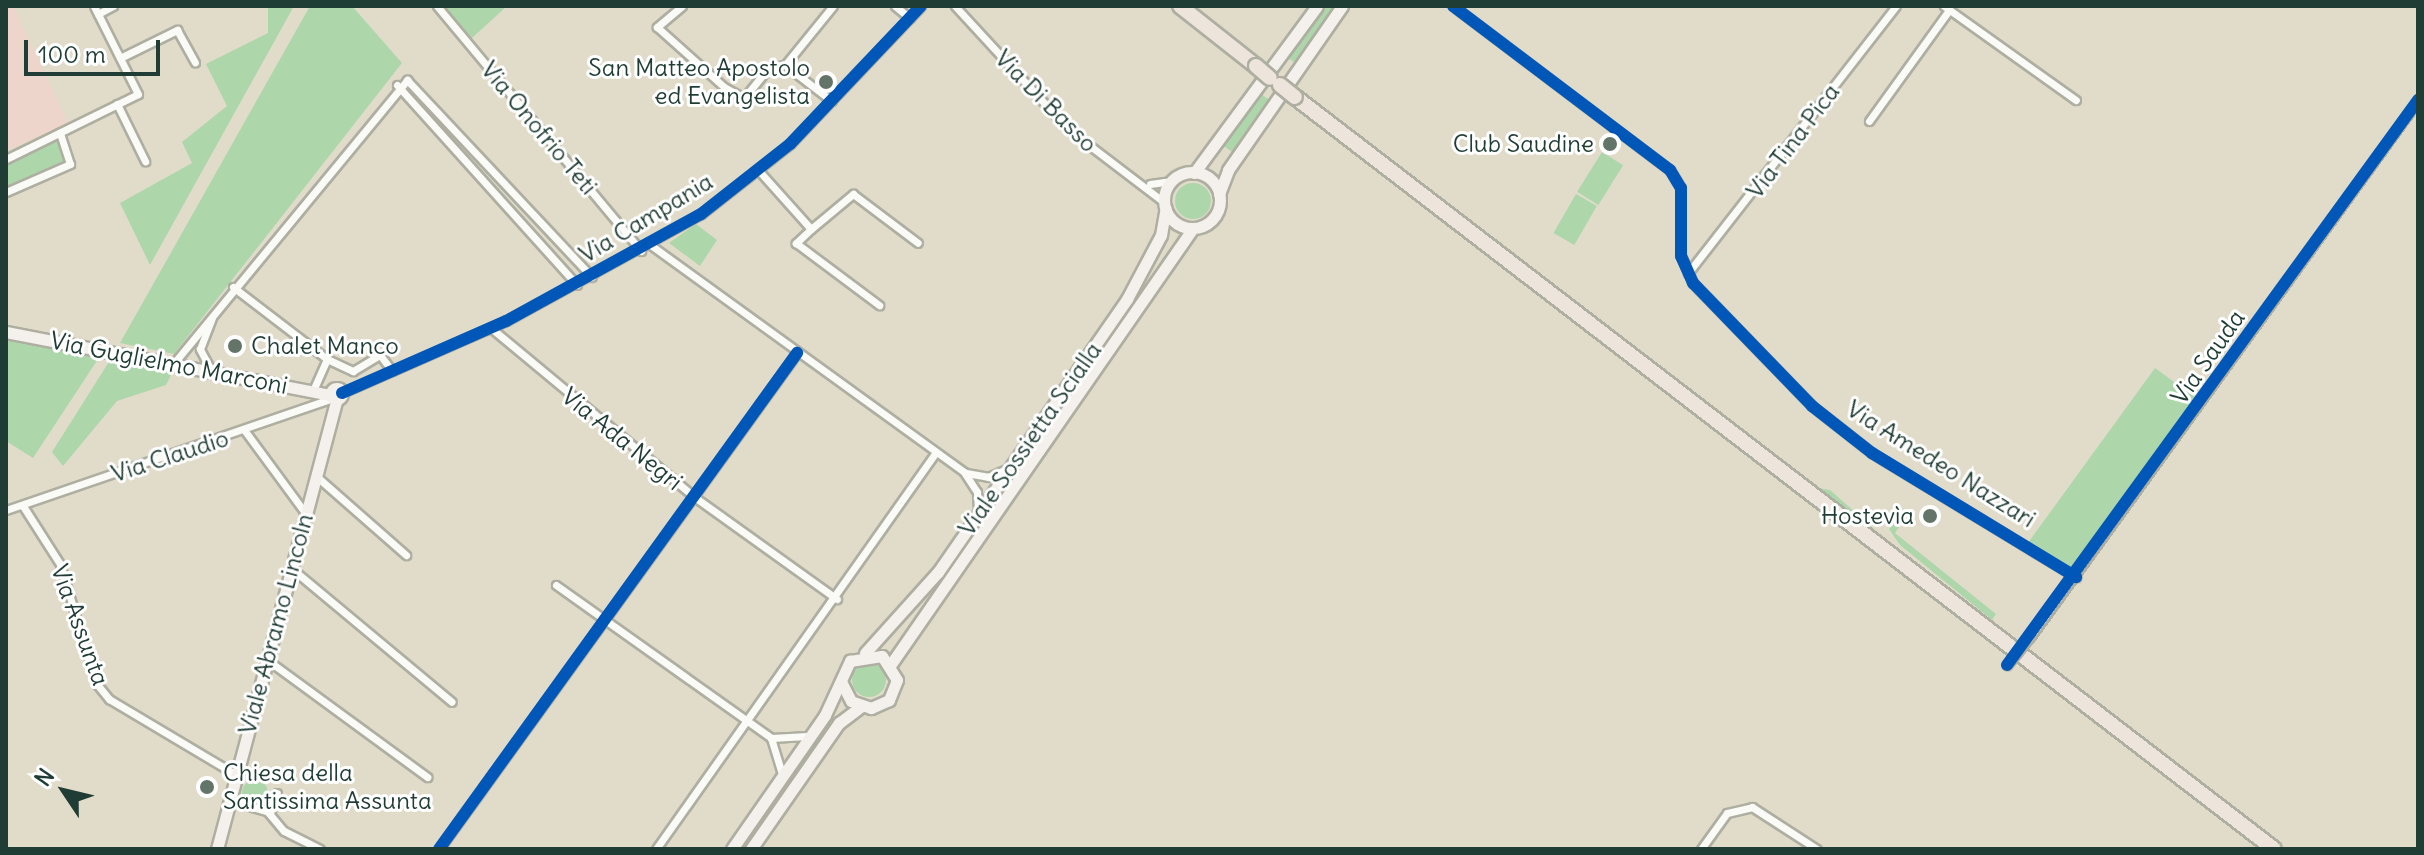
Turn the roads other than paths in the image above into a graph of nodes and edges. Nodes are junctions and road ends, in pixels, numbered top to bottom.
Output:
1 (113, 6) edge
2 (437, 6) edge
3 (682, 6) edge
4 (833, 6) edge
5 (895, 6) edge
6 (921, 6) edge
7 (955, 6) edge
8 (1180, 6) edge
9 (1317, 6) edge
10 (1342, 6) edge
11 (1453, 6) edge
12 (1896, 6) edge
13 (1947, 8) edge
14 (96, 10) edge
15 (910, 18) junction
16 (120, 58) junction
17 (195, 62) dead end
18 (785, 65) junction
19 (397, 85) junction
20 (2076, 100) dead end
21 (2418, 100) edge
22 (832, 101) junction
23 (117, 104) junction
24 (1869, 121) dead end
25 (60, 133) junction
26 (6, 159) edge
27 (145, 161) dead end
28 (760, 172) junction
29 (1194, 173) junction
30 (1172, 181) junction
31 (1147, 184) junction
32 (6, 192) edge
33 (1219, 194) junction
34 (1165, 206) junction
35 (1193, 228) junction
36 (811, 229) junction
37 (918, 243) dead end
38 (652, 246) junction
39 (641, 251) junction
40 (1688, 273) junction
41 (592, 277) junction
42 (577, 285) junction
43 (233, 287) junction
44 (879, 305) dead end
45 (217, 308) junction
46 (491, 328) junction
47 (6, 332) edge
48 (797, 353) junction
49 (327, 359) junction
50 (174, 363) junction
51 (211, 370) junction
52 (392, 371) junction
53 (313, 391) junction
54 (336, 396) junction
55 (245, 431) junction
56 (935, 453) junction
57 (1009, 468) junction
58 (964, 472) junction
59 (316, 476) junction
60 (693, 496) junction
61 (23, 506) junction
62 (6, 510) edge
63 (978, 513) junction
64 (306, 514) junction
65 (406, 555) dead end
66 (291, 568) junction
67 (2076, 577) junction
68 (556, 585) dead end
69 (837, 599) junction
70 (605, 619) junction
71 (865, 653) junction
72 (266, 659) junction
73 (891, 664) junction
74 (2007, 665) dead end
75 (842, 683) junction
76 (452, 702) dead end
77 (860, 707) junction
78 (748, 722) junction
79 (812, 734) junction
80 (771, 738) junction
81 (235, 774) junction
82 (427, 777) dead end
83 (781, 777) junction
84 (277, 793) dead end
85 (231, 801) junction
86 (270, 813) junction
87 (217, 849) edge
88 (320, 849) edge
89 (439, 849) edge
90 (656, 849) edge
91 (732, 849) edge
92 (751, 849) edge
93 (1701, 849) edge
94 (1817, 849) edge
95 (2274, 849) edge

1 - 14 street
2 - 39 street, Via Onofrio Teti
3 - 18 street
4 - 18 street
5 - 15 street
6 - 15 street, Via Campania
7 - 31 street, Via Di Basso
8 - 95 highway, bridge
9 - 29 street
10 - 33 street, Viale Sossietta Scialla
11 - 40 street, Via Amedeo Nazzari
12 - 40 street, Via Tina Pica
13 - 20 street
13 - 24 street
14 - 16 street
15 - 22 street, Via Campania
16 - 17 street
16 - 23 street
18 - 22 street
19 - 41 street
19 - 42 street
19 - 43 street
21 - 67 street, Via Sauda
22 - 28 street, Via Campania
23 - 25 street
23 - 27 street
25 - 26 street
25 - 32 street
28 - 36 street
28 - 38 street, Via Campania
29 - 30 street
29 - 33 street
30 - 31 street
30 - 34 street, Viale Sossietta Scialla
31 - 34 street, Via Di Basso
33 - 35 street, Viale Sossietta Scialla
34 - 35 street
34 - 57 street, Viale Sossietta Scialla
35 - 73 street, Viale Sossietta Scialla
36 - 37 street
36 - 44 street
38 - 39 street, Via Campania
38 - 48 street
39 - 41 street, Via Campania
40 - 67 street, Via Amedeo Nazzari
41 - 42 street, Via Campania
42 - 46 street, Via Campania
43 - 45 street
43 - 49 street
45 - 50 street
45 - 51 street
46 - 52 street, Via Campania
46 - 60 street, Via Ada Negri
47 - 50 street, Via Guglielmo Marconi
48 - 56 street
48 - 60 street
49 - 52 street
49 - 53 street
50 - 51 street, Via Guglielmo Marconi
51 - 53 street, Via Guglielmo Marconi
52 - 54 street, Via Campania
53 - 54 street, Via Guglielmo Marconi
54 - 55 street, Via Claudio
54 - 59 street, Viale Abramo Lincoln
55 - 61 street, Via Claudio
55 - 64 street
56 - 58 street
56 - 69 street
57 - 58 street
57 - 63 street, Viale Sossietta Scialla
58 - 63 street
59 - 64 street, Viale Abramo Lincoln
59 - 65 street
60 - 69 street, Via Ada Negri
60 - 70 street
61 - 62 street, Via Claudio
61 - 81 street, Via Assunta
63 - 71 street, Viale Sossietta Scialla
64 - 66 street, Viale Abramo Lincoln
66 - 72 street, Viale Abramo Lincoln
66 - 76 street
67 - 74 street, Via Sauda, bridge
68 - 70 street
69 - 78 street
70 - 78 street
70 - 89 street
71 - 73 street
71 - 75 street, Viale Sossietta Scialla
72 - 81 street, Viale Abramo Lincoln
72 - 82 street
73 - 77 street, Viale Sossietta Scialla
75 - 77 street
75 - 79 street, Viale Sossietta Scialla
77 - 92 street, Viale Sossietta Scialla
78 - 80 street
78 - 90 street
79 - 80 street
79 - 83 street, Viale Sossietta Scialla
80 - 83 street
81 - 85 street, Viale Abramo Lincoln
83 - 91 street, Viale Sossietta Scialla
84 - 86 street
85 - 86 street
85 - 87 street, Viale Abramo Lincoln
86 - 88 street
93 - 94 street

